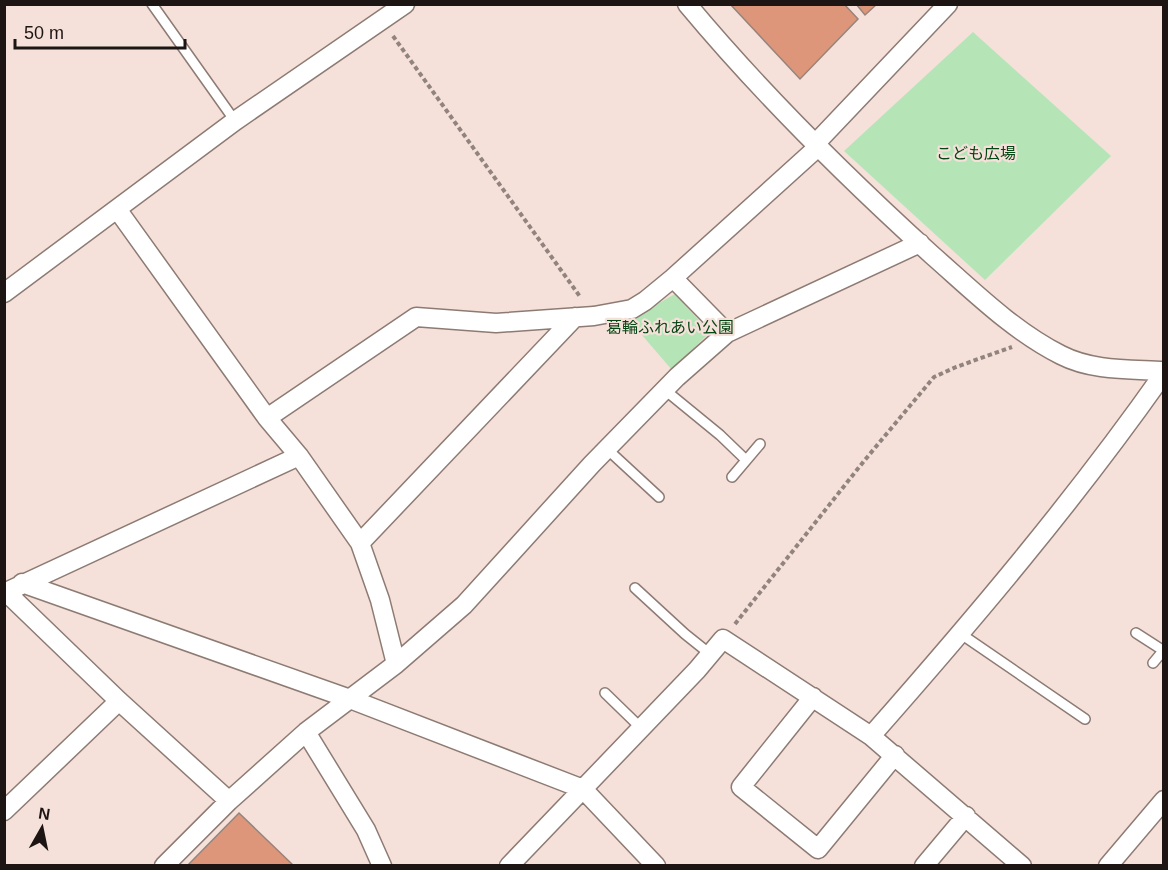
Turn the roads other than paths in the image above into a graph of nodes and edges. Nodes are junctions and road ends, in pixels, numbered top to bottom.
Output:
1 (152, 4) edge
2 (405, 4) edge
3 (687, 4) edge
4 (948, 4) edge
5 (235, 122) junction
6 (816, 146) junction
7 (117, 209) junction
8 (920, 243) junction
9 (673, 278) junction
10 (4, 293) edge
11 (575, 317) junction
12 (727, 333) junction
13 (1164, 372) edge
14 (665, 390) junction
15 (267, 418) junction
16 (760, 444) dead end
17 (607, 449) junction
18 (299, 456) junction
19 (746, 460) junction
20 (732, 477) dead end
21 (659, 497) dead end
22 (360, 543) junction
23 (635, 588) dead end
24 (11, 589) edge
25 (1136, 633) dead end
26 (961, 634) junction
27 (1163, 651) edge
28 (710, 654) junction
29 (1153, 663) dead end
30 (396, 664) junction
31 (605, 693) dead end
32 (813, 697) junction
33 (350, 699) junction
34 (119, 701) junction
35 (1085, 719) dead end
36 (641, 728) junction
37 (306, 732) junction
38 (871, 736) junction
39 (895, 755) junction
40 (583, 789) junction
41 (1164, 800) edge
42 (229, 801) junction
43 (4, 811) edge
44 (966, 816) junction
45 (164, 866) edge
46 (382, 866) edge
47 (509, 866) edge
48 (656, 866) edge
49 (924, 866) edge
50 (1022, 866) edge
51 (1108, 866) edge

1 - 5 lane
2 - 5 street
3 - 6 street
4 - 6 street
5 - 7 street
6 - 8 street
6 - 9 street
7 - 10 street
7 - 15 street
8 - 12 street
8 - 13 street
9 - 11 street
9 - 12 street
11 - 15 street
11 - 22 street
12 - 14 street
13 - 26 street
14 - 17 street
14 - 19 lane
15 - 18 street
16 - 19 lane
17 - 21 lane
17 - 30 street
18 - 22 street
18 - 24 street
19 - 20 lane
22 - 30 street
23 - 28 lane
24 - 33 street
24 - 34 street
25 - 27 lane
26 - 35 lane
26 - 38 street
27 - 29 lane
28 - 32 street
28 - 36 street
30 - 33 street
31 - 36 lane
32 - 38 street
32 - 39 street
33 - 37 street
33 - 40 street
34 - 42 street
34 - 43 street
36 - 40 street
37 - 42 street
37 - 46 street
38 - 39 street
39 - 44 street
40 - 47 street
40 - 48 street
41 - 51 street
42 - 45 street
44 - 49 street
44 - 50 street

